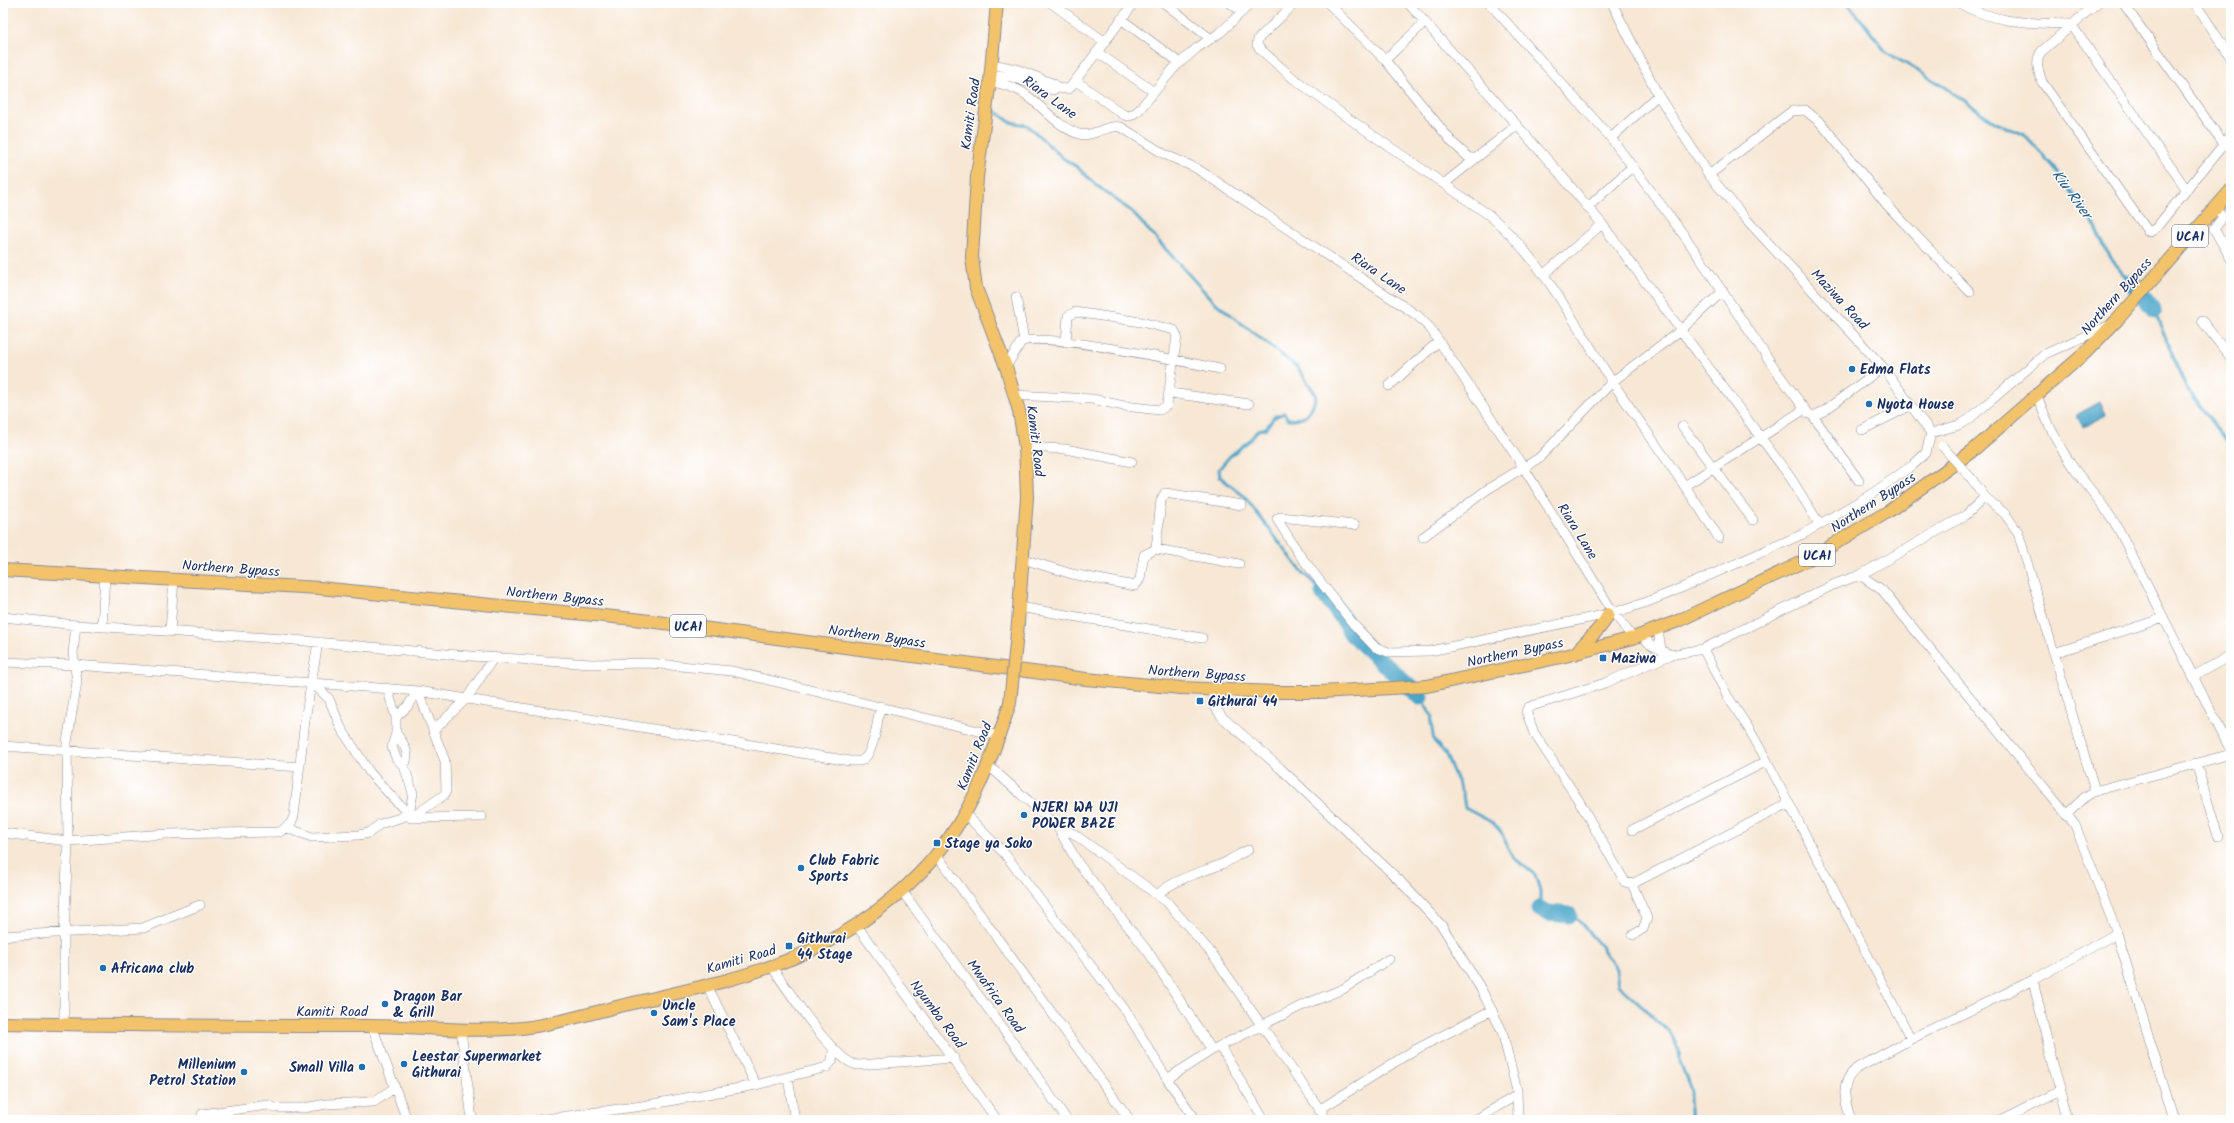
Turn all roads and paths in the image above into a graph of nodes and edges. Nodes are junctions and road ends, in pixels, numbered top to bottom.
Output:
1 (998, 3) edge
2 (1051, 3) edge
3 (1134, 3) edge
4 (1164, 3) edge
5 (1230, 3) edge
6 (1251, 3) edge
7 (1295, 3) edge
8 (1328, 3) edge
9 (1408, 3) edge
10 (1490, 3) edge
11 (1612, 3) edge
12 (1959, 3) edge
13 (2097, 3) edge
14 (2124, 3) edge
15 (2195, 3) edge
16 (1242, 12) junction
17 (1121, 20) junction
18 (1425, 22) junction
19 (2071, 24) junction
20 (1211, 39) junction
21 (1105, 42) junction
22 (1097, 52) junction
23 (2231, 58) edge
24 (1385, 60) junction
25 (1180, 63) junction
26 (991, 73) junction
27 (1076, 81) junction
28 (1154, 92) junction
29 (1658, 96) junction
30 (1516, 126) junction
31 (2231, 136) edge
32 (1612, 138) junction
33 (2224, 144) junction
34 (1474, 160) junction
35 (1633, 166) junction
36 (1709, 175) junction
37 (1445, 184) junction
38 (2187, 190) junction
39 (2231, 190) edge
40 (1588, 207) junction
41 (2216, 208) junction
42 (1602, 224) junction
43 (2231, 259) edge
44 (1543, 275) junction
45 (1723, 291) junction
46 (1970, 292) dead end
47 (1016, 297) dead end
48 (2202, 321) dead end
49 (2114, 323) junction
50 (1681, 330) junction
51 (1024, 340) junction
52 (1438, 341) junction
53 (1066, 342) junction
54 (2231, 358) edge
55 (1174, 359) junction
56 (1006, 367) junction
57 (1883, 367) junction
58 (1220, 369) dead end
59 (1612, 382) junction
60 (1389, 386) dead end
61 (1170, 393) junction
62 (1014, 395) junction
63 (2037, 396) junction
64 (1249, 404) dead end
65 (1910, 406) junction
66 (1805, 409) junction
67 (1813, 416) junction
68 (1682, 426) dead end
69 (1862, 430) dead end
70 (1931, 433) junction
71 (1760, 437) junction
72 (1025, 447) junction
73 (1132, 462) dead end
74 (1713, 467) junction
75 (1524, 468) junction
76 (1859, 482) dead end
77 (1686, 485) junction
78 (1985, 497) junction
79 (1242, 505) dead end
80 (1753, 520) dead end
81 (1355, 525) dead end
82 (1820, 525) junction
83 (1423, 537) dead end
84 (1719, 538) dead end
85 (1156, 549) junction
86 (1022, 559) junction
87 (1238, 564) dead end
88 (3, 570) edge
89 (105, 575) junction
90 (1860, 575) junction
91 (174, 579) junction
92 (1019, 607) junction
93 (1611, 613) junction
94 (3, 617) edge
95 (2164, 618) junction
96 (76, 625) junction
97 (102, 627) junction
98 (1658, 629) junction
99 (170, 631) junction
100 (1637, 637) junction
101 (1202, 638) dead end
102 (318, 642) junction
103 (1703, 649) junction
104 (1661, 650) junction
105 (2054, 653) junction
106 (1575, 654) junction
107 (1670, 655) junction
108 (2231, 655) edge
109 (494, 657) junction
110 (3, 662) edge
111 (75, 665) junction
112 (2194, 676) junction
113 (312, 682) junction
114 (387, 688) junction
115 (1214, 690) junction
116 (418, 691) junction
117 (467, 698) junction
118 (880, 706) junction
119 (396, 718) junction
120 (433, 731) junction
121 (999, 736) junction
122 (3, 746) edge
123 (67, 750) junction
124 (2231, 752) edge
125 (1767, 761) junction
126 (2196, 763) junction
127 (989, 766) junction
128 (300, 767) junction
129 (2095, 791) junction
130 (1789, 803) junction
131 (965, 814) junction
132 (2066, 815) junction
133 (410, 816) junction
134 (482, 816) dead end
135 (1057, 826) junction
136 (287, 828) junction
137 (1632, 830) dead end
138 (3, 833) edge
139 (2218, 836) dead end
140 (68, 841) junction
141 (1248, 850) dead end
142 (936, 854) junction
143 (1632, 884) junction
144 (902, 891) junction
145 (1157, 895) junction
146 (200, 905) dead end
147 (857, 926) junction
148 (64, 933) junction
149 (2117, 933) junction
150 (1633, 935) dead end
151 (3, 936) edge
152 (1389, 959) dead end
153 (772, 967) junction
154 (2033, 980) junction
155 (707, 985) junction
156 (1492, 1010) junction
157 (3, 1023) edge
158 (64, 1025) junction
159 (372, 1026) junction
160 (1261, 1026) junction
161 (461, 1030) junction
162 (1910, 1039) junction
163 (1216, 1048) junction
164 (833, 1050) junction
165 (954, 1058) junction
166 (788, 1078) junction
167 (1167, 1079) junction
168 (756, 1085) junction
169 (394, 1088) junction
170 (2060, 1090) junction
171 (1517, 1095) junction
172 (1320, 1110) junction
173 (202, 1114) dead end
174 (407, 1120) edge
175 (472, 1120) edge
176 (540, 1120) edge
177 (795, 1120) edge
178 (997, 1120) edge
179 (1067, 1120) edge
180 (1130, 1120) edge
181 (1196, 1120) edge
182 (1264, 1120) edge
183 (1327, 1120) edge
184 (1475, 1120) edge
185 (1518, 1120) edge
186 (1851, 1120) edge
187 (2000, 1120) edge
188 (2069, 1120) edge
189 (2174, 1120) edge

1 - 26 main road, Kamiti Road
2 - 21 street
3 - 17 street
4 - 20 street
5 - 16 street
6 - 16 street
7 - 37 street
8 - 24 street
9 - 18 street
10 - 32 street
11 - 29 street, Maziwa Road
12 - 19 street
13 - 19 street
14 - 33 street
15 - 23 street
16 - 20 street
17 - 21 street
17 - 25 street
18 - 24 street
18 - 30 street
19 - 38 street
19 - 38 street
20 - 25 street
21 - 22 street
22 - 27 street
22 - 28 street
24 - 34 street
25 - 28 street
26 - 27 street
26 - 52 street, Riara Lane
26 - 56 main road, Kamiti Road
27 - 28 street
29 - 32 street
29 - 36 street, Maziwa Road
30 - 34 street
30 - 40 street
31 - 33 street
32 - 35 street
33 - 38 street
34 - 37 street
35 - 40 street
35 - 45 street
36 - 46 street
36 - 57 street, Maziwa Road
37 - 44 street
39 - 41 main road, Northern Bypass / UCA1
40 - 42 street
41 - 43 street
41 - 49 main road, Northern Bypass / UCA1
42 - 44 street
42 - 50 street
44 - 59 street
45 - 50 street
45 - 66 street
47 - 51 street
48 - 54 street
49 - 63 main road, Northern Bypass / UCA1
49 - 70 street
50 - 59 street
50 - 71 street
51 - 53 street
51 - 56 street
52 - 60 street
52 - 75 street, Riara Lane
53 - 55 street
53 - 55 street
55 - 58 street
55 - 61 street
56 - 62 main road, Kamiti Road
57 - 65 street, Maziwa Road
57 - 67 street
59 - 75 street
59 - 77 street
61 - 62 street
61 - 64 street
62 - 72 main road, Kamiti Road
63 - 95 street
63 - 98 main road, Northern Bypass / UCA1
65 - 69 street
65 - 70 street, Maziwa Road
66 - 67 street
66 - 71 street
67 - 76 street
68 - 74 street
70 - 78 street, Maziwa Road, bridge
70 - 82 street
71 - 74 street
71 - 82 street
72 - 73 street
72 - 86 main road, Kamiti Road
74 - 77 street
74 - 80 street
75 - 83 street
75 - 93 street, Riara Lane
77 - 84 street
78 - 90 street
78 - 105 street, Maziwa Road
79 - 85 street
81 - 93 street
82 - 93 street
85 - 86 street
85 - 87 street
86 - 92 main road, Kamiti Road
88 - 89 main road, Northern Bypass / UCA1
89 - 91 main road, Northern Bypass / UCA1
89 - 97 street
90 - 103 street
90 - 132 street
91 - 99 street
91 - 115 main road, Northern Bypass / UCA1
92 - 101 street
92 - 121 main road, Kamiti Road, bridge
93 - 100 street, Riara Lane
93 - 106 main road
94 - 96 street
95 - 105 street
95 - 112 street
96 - 97 street
96 - 111 street
97 - 99 street
98 - 100 main road, Northern Bypass / UCA1
98 - 104 street
99 - 102 street
100 - 104 street, Riara Lane
100 - 106 main road, Northern Bypass / UCA1
102 - 109 street
102 - 113 street
103 - 107 street
103 - 125 street
104 - 107 street, Riara Lane
105 - 129 street, Maziwa Road
106 - 115 main road, Northern Bypass / UCA1
107 - 143 street
108 - 112 street
109 - 117 street
109 - 118 street
110 - 111 street
111 - 113 street
111 - 123 street
112 - 124 street
113 - 114 street
113 - 128 street
113 - 133 street
114 - 116 street
114 - 119 street
115 - 156 street
116 - 117 street
116 - 119 street
116 - 120 street
117 - 118 street
117 - 120 street
118 - 121 street
119 - 133 street
120 - 133 street
121 - 127 main road, Kamiti Road
122 - 123 street
123 - 128 street
123 - 140 street
124 - 126 street
125 - 130 street
125 - 137 street
126 - 129 street
126 - 139 street
127 - 131 main road, Kamiti Road
127 - 135 street
128 - 136 street
129 - 132 street
130 - 143 street
130 - 162 street
131 - 142 main road, Kamiti Road
131 - 167 street
132 - 149 street
133 - 134 street
133 - 136 street
135 - 145 street
135 - 163 street
136 - 140 street
138 - 140 street
140 - 148 street
141 - 145 street
142 - 144 main road, Kamiti Road
142 - 180 street
143 - 150 street
144 - 147 main road, Kamiti Road
144 - 179 street, Mwafrica Road
145 - 160 street
146 - 148 street
147 - 153 main road, Kamiti Road
147 - 165 street, Ngumba Road
148 - 151 street
148 - 158 street
149 - 154 street
149 - 189 street
152 - 160 street
153 - 155 main road, Kamiti Road
153 - 164 street
154 - 162 street
154 - 170 street
155 - 161 main road, Kamiti Road
155 - 168 street
156 - 171 street
156 - 172 street
157 - 158 main road, Kamiti Road
158 - 159 main road, Kamiti Road
159 - 161 main road, Kamiti Road
159 - 169 street
160 - 163 street
160 - 172 street
161 - 175 street
162 - 186 street
163 - 167 street
163 - 182 street
164 - 165 street
164 - 166 street
165 - 178 street, Ngumba Road
166 - 168 street
166 - 177 street
167 - 181 street
168 - 176 street
169 - 173 street
169 - 174 street
170 - 187 street
170 - 188 street
171 - 184 street
171 - 185 street
172 - 183 street

